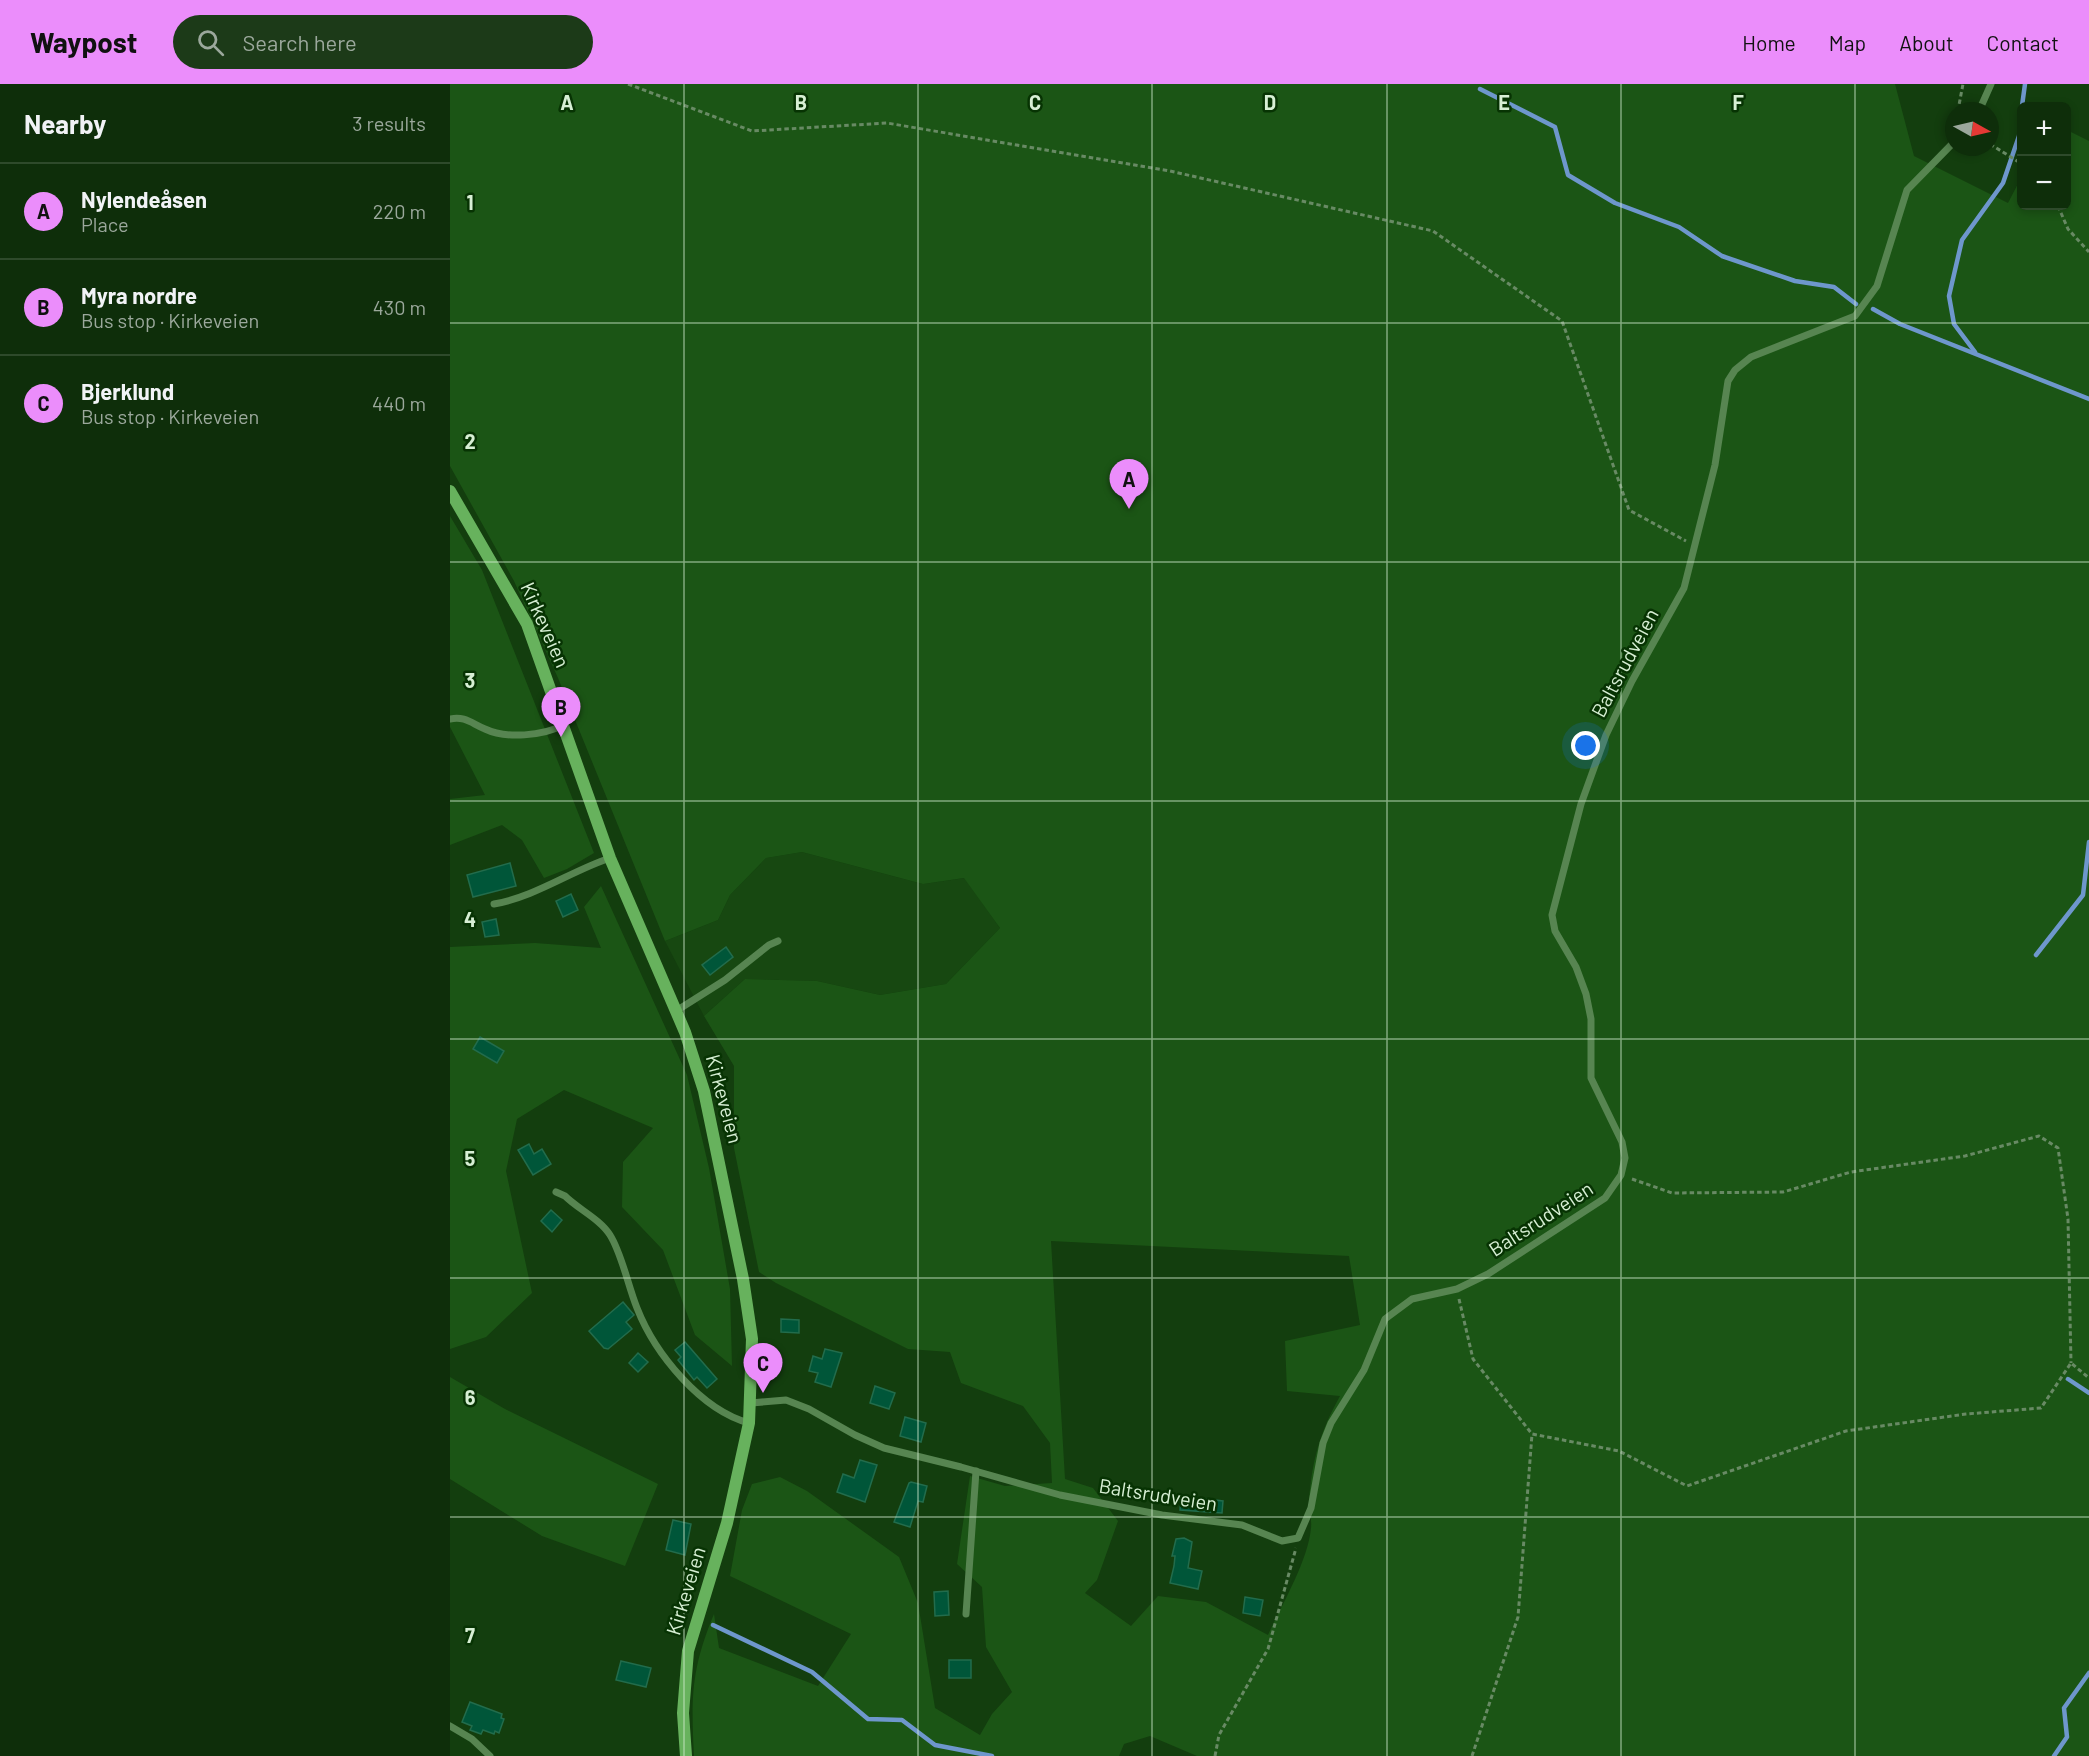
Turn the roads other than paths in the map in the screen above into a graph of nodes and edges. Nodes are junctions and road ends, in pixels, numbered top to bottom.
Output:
1 (1991, 84) edge
2 (1983, 102) edge
3 (1945, 151) edge
4 (450, 491) edge
5 (450, 719) edge
6 (563, 725) junction
7 (610, 858) junction
8 (494, 904) dead end
9 (778, 941) dead end
10 (676, 1011) junction
11 (556, 1192) dead end
12 (752, 1403) junction
13 (749, 1424) junction
14 (976, 1471) junction
15 (966, 1614) dead end
16 (450, 1726) edge
17 (490, 1756) edge
18 (686, 1756) edge

1 - 2 lane
3 - 14 lane, Baltsrudveien
4 - 6 main road, Kirkeveien
5 - 6 lane
6 - 7 main road, Kirkeveien
7 - 8 lane
7 - 10 main road, Kirkeveien
9 - 10 lane
10 - 12 main road, Kirkeveien
11 - 13 lane
12 - 13 main road, Kirkeveien
12 - 14 lane, Baltsrudveien
13 - 18 main road, Kirkeveien
14 - 15 lane
16 - 17 lane

